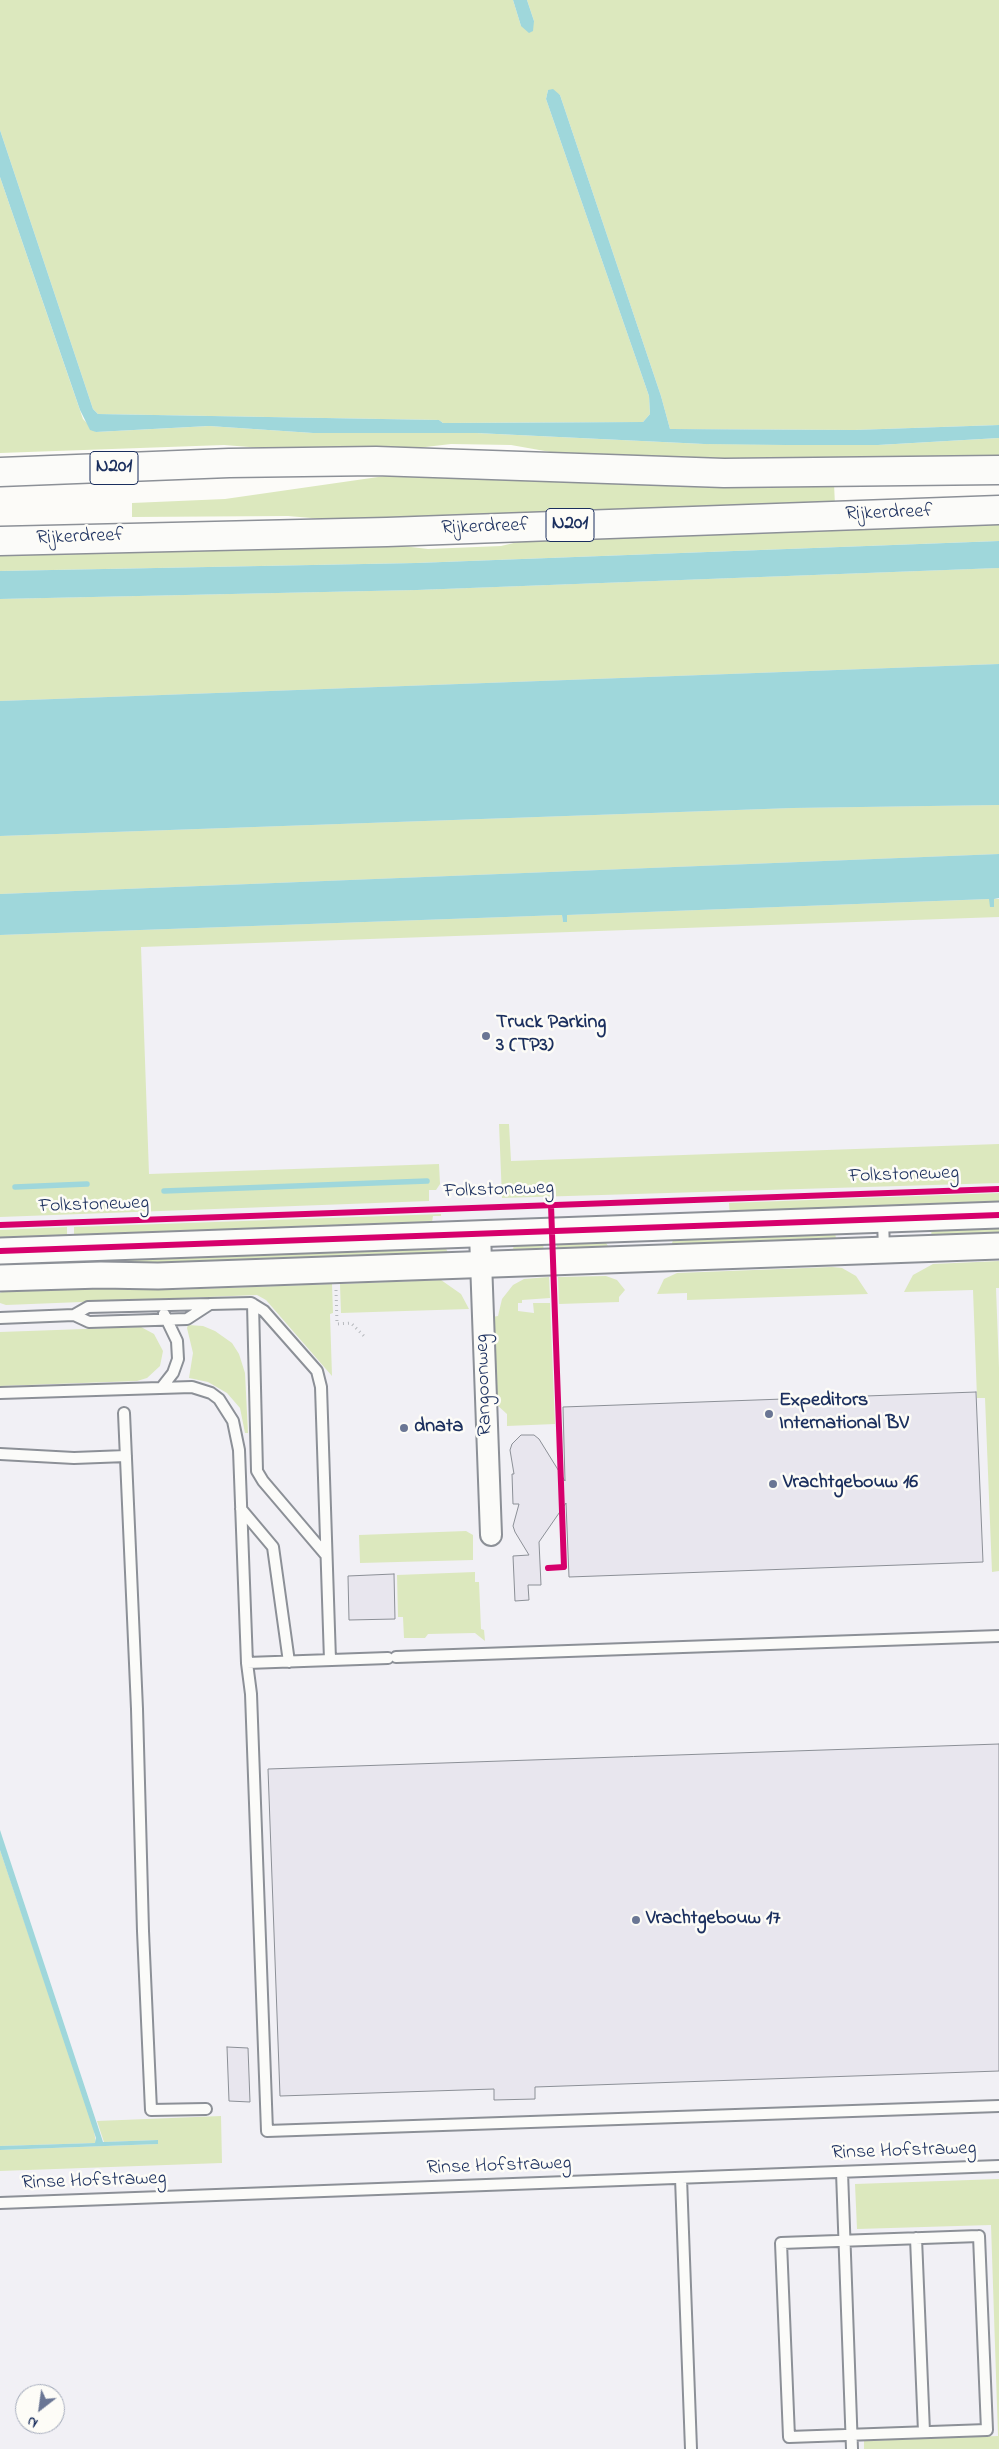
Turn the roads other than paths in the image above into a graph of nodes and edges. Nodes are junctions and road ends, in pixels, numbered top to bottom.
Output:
1 (999, 470) edge
2 (0, 472) edge
3 (999, 510) edge
4 (0, 541) edge
5 (999, 1216) edge
6 (883, 1220) junction
7 (480, 1234) junction
8 (640, 1244) junction
9 (999, 1246) edge
10 (884, 1250) junction
11 (0, 1251) edge
12 (481, 1265) junction
13 (0, 1278) edge
14 (211, 1303) junction
15 (253, 1304) junction
16 (159, 1305) junction
17 (74, 1315) junction
18 (0, 1318) edge
19 (166, 1319) junction
20 (162, 1387) junction
21 (0, 1392) edge
22 (124, 1413) dead end
23 (0, 1454) edge
24 (126, 1456) junction
25 (241, 1509) junction
26 (491, 1535) dead end
27 (326, 1555) junction
28 (999, 1636) edge
29 (330, 1660) junction
30 (289, 1662) junction
31 (247, 1663) junction
32 (999, 2106) edge
33 (206, 2108) dead end
34 (999, 2166) edge
35 (842, 2172) junction
36 (681, 2178) junction
37 (0, 2203) edge
38 (916, 2238) junction
39 (844, 2241) junction
40 (924, 2432) junction
41 (852, 2435) junction
42 (691, 2449) edge
43 (852, 2449) edge

1 - 2 highway, Rijkerdreef / N201
3 - 4 highway, Rijkerdreef / N201
5 - 6 street, Folkstoneweg
6 - 8 street, Folkstoneweg
6 - 10 lane
7 - 8 street, Folkstoneweg
7 - 11 street, Folkstoneweg
7 - 12 street, Rangoonweg
8 - 10 street, Folkstoneweg
8 - 12 street, Folkstoneweg
9 - 10 street, Folkstoneweg
12 - 13 street, Folkstoneweg
12 - 26 street, Rangoonweg
14 - 15 lane
14 - 16 lane
14 - 19 lane
15 - 27 lane
15 - 27 lane
16 - 17 lane
16 - 19 lane
17 - 18 lane
17 - 19 lane
19 - 20 lane
20 - 21 lane
20 - 25 lane
22 - 24 lane
23 - 24 lane
24 - 33 lane
25 - 30 lane
25 - 31 lane
27 - 29 lane
28 - 29 lane
29 - 30 lane
30 - 31 lane
31 - 32 lane
34 - 35 lane, Rinse Hofstraweg
35 - 36 lane, Rinse Hofstraweg
35 - 39 lane
36 - 37 lane, Rinse Hofstraweg
36 - 42 lane
38 - 39 lane
38 - 40 lane
38 - 40 lane
39 - 41 lane
39 - 41 lane
40 - 41 lane
41 - 43 lane

